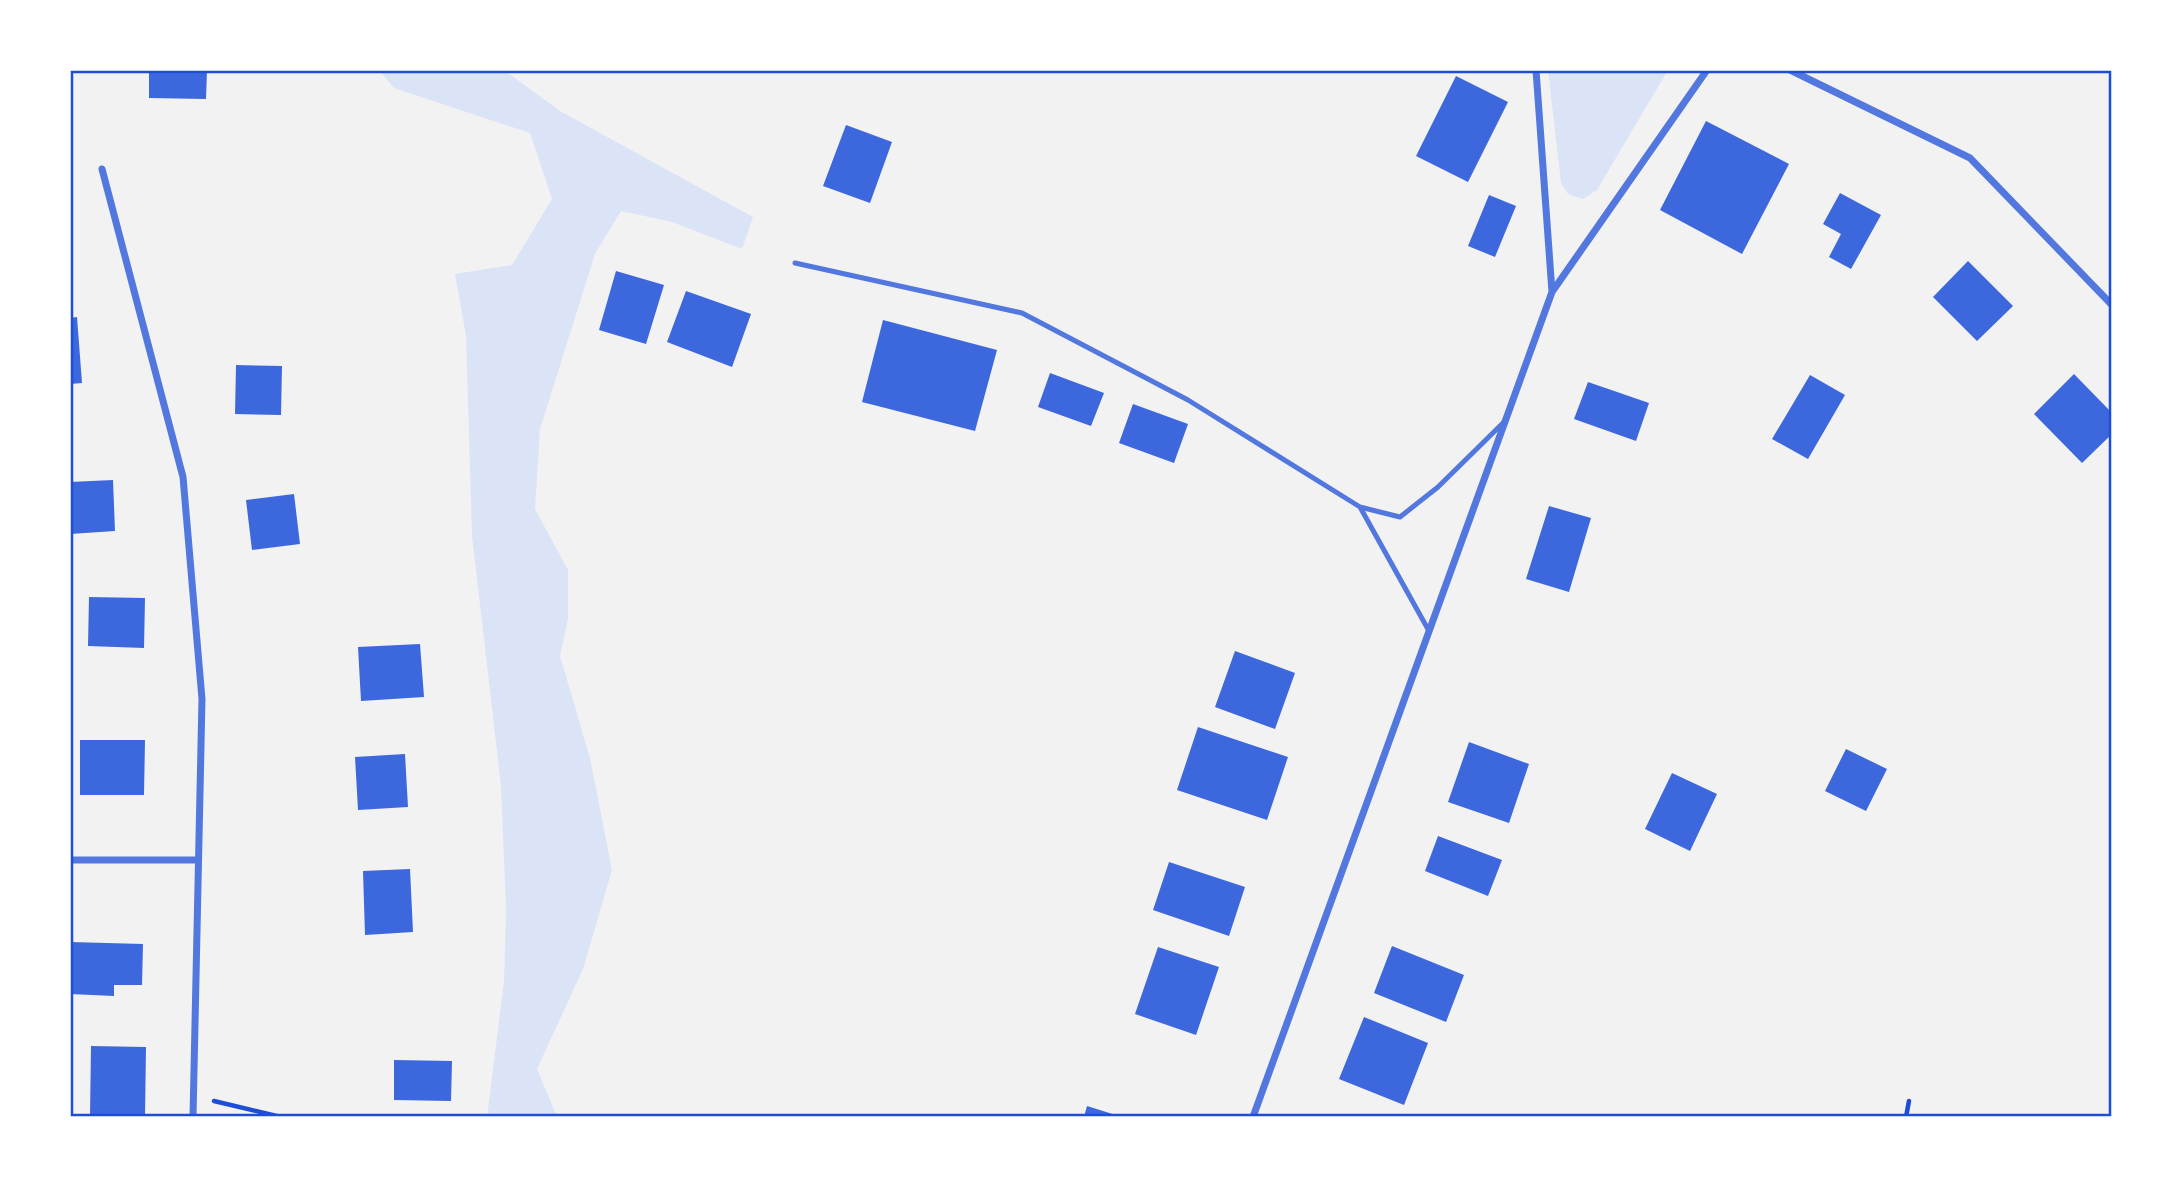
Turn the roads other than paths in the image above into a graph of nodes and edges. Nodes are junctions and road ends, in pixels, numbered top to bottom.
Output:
1 (1536, 70) edge
2 (1707, 70) edge
3 (1790, 70) edge
4 (102, 169) dead end
5 (796, 263) dead end
6 (1552, 292) junction
7 (2112, 304) edge
8 (1506, 421) junction
9 (1360, 507) junction
10 (1429, 631) junction
11 (70, 860) edge
12 (198, 860) junction
13 (193, 1117) edge
14 (1253, 1117) edge

1 - 6 street
2 - 6 street
3 - 7 street
4 - 12 street
5 - 9 lane
6 - 8 street
8 - 9 lane
8 - 10 street
9 - 10 lane
10 - 14 street
11 - 12 street
12 - 13 street

